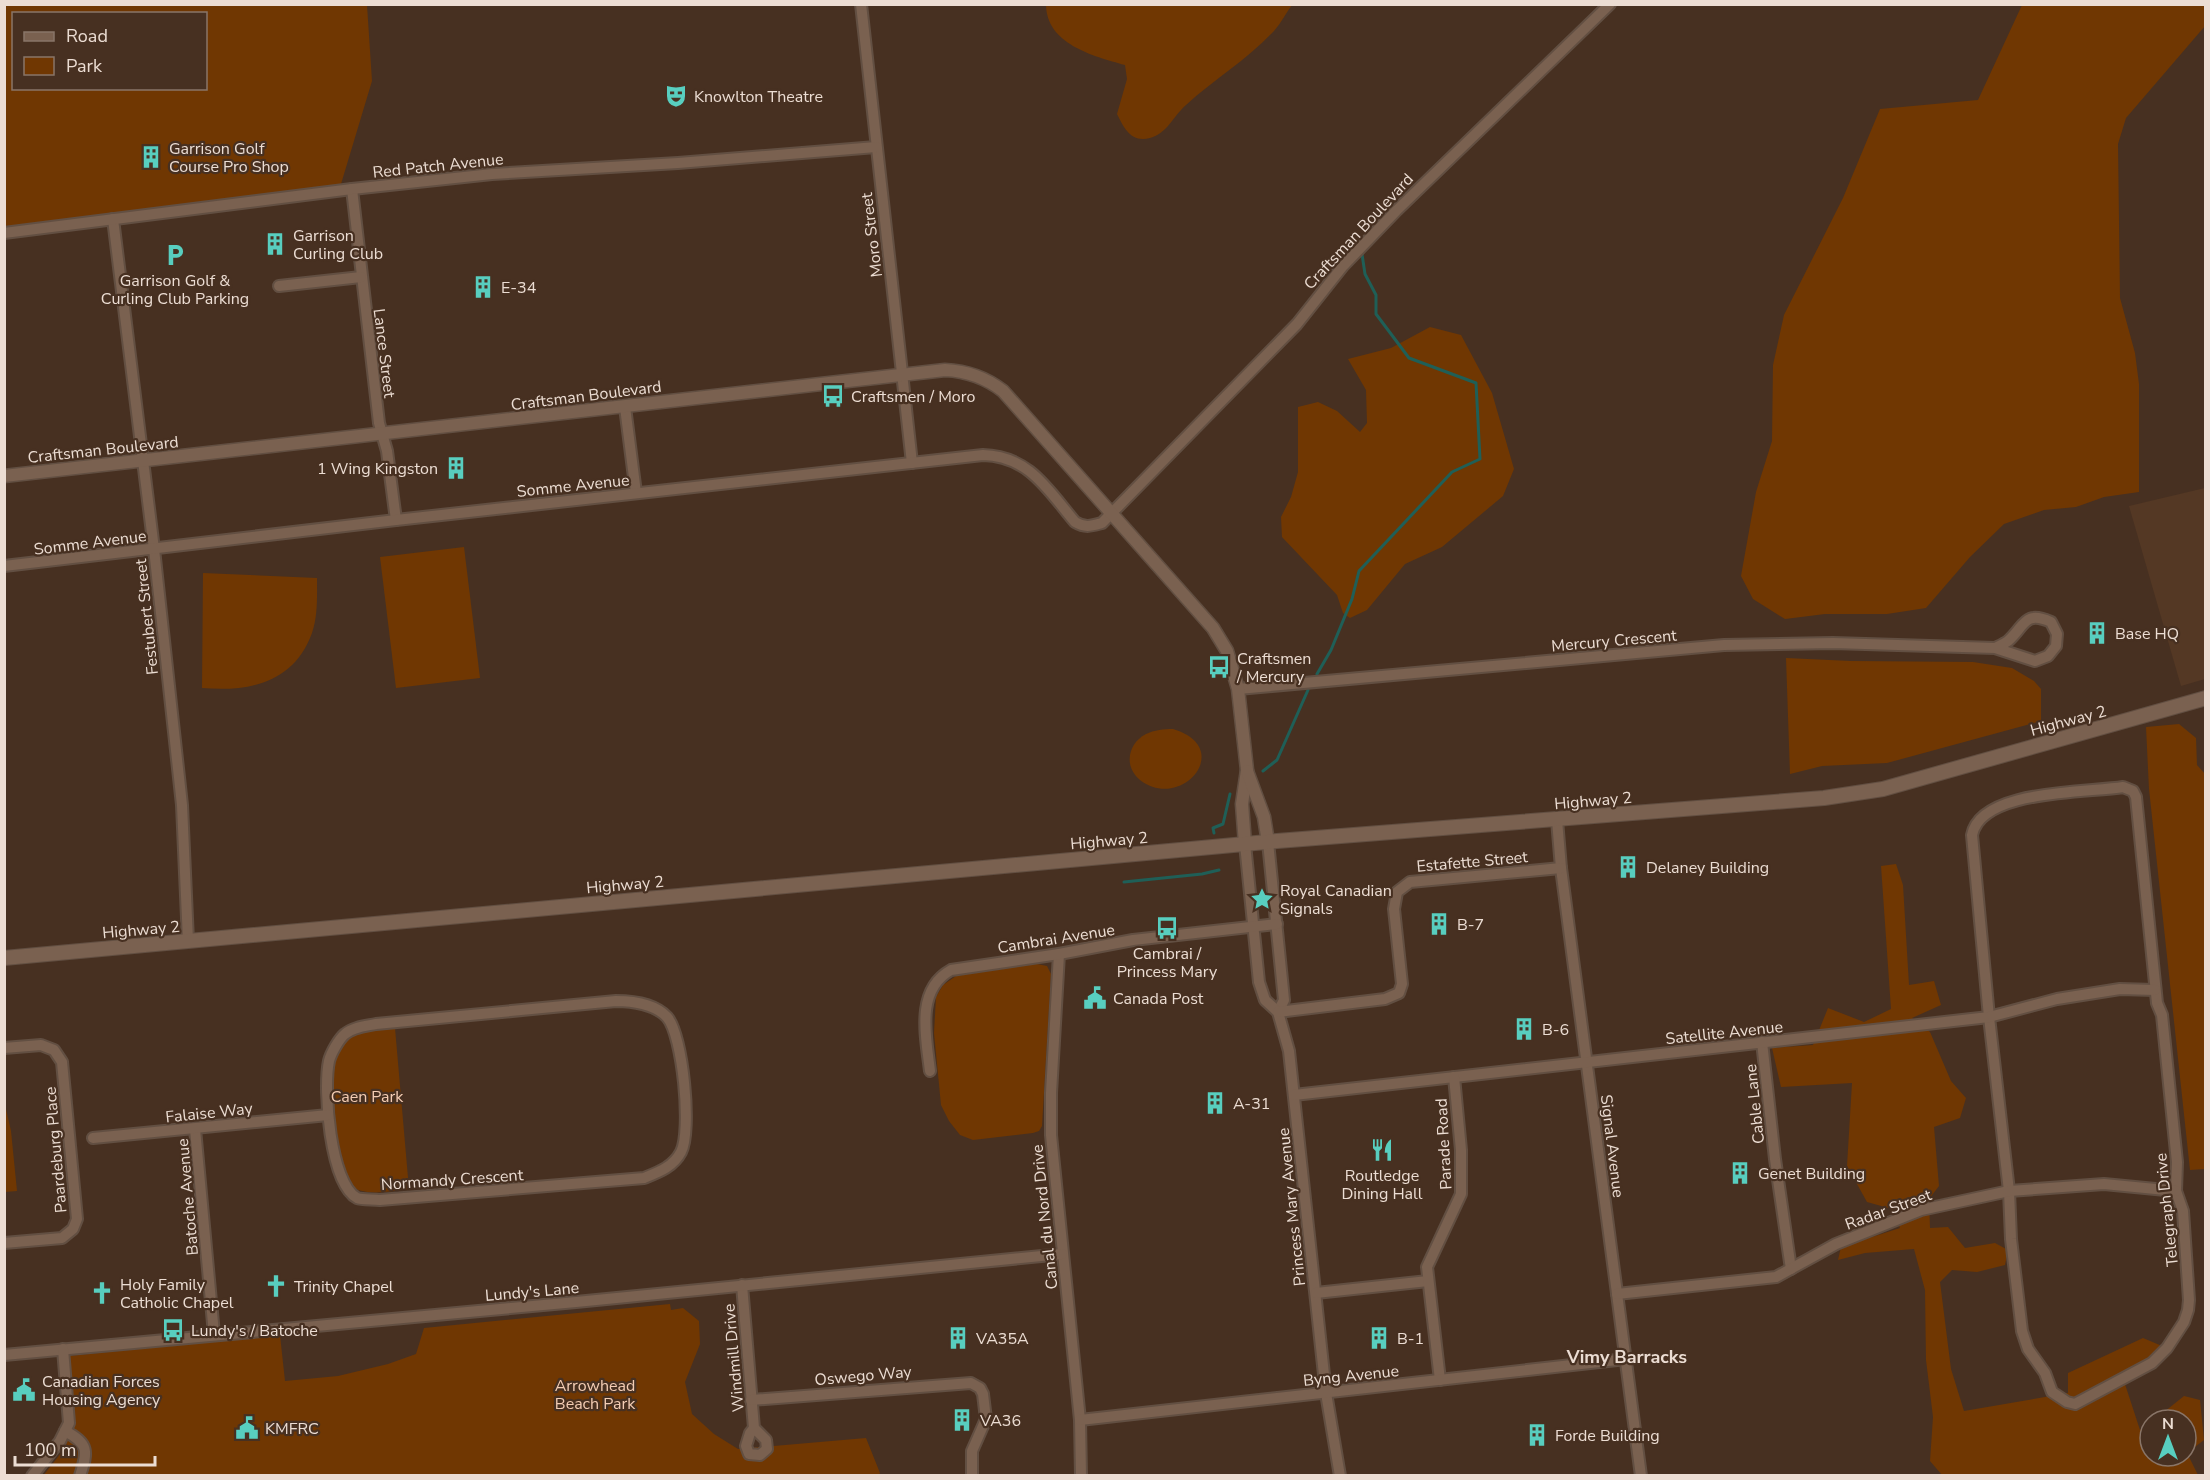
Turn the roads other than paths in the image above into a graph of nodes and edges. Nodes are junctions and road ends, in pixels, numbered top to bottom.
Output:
1 (861, 4) edge
2 (1610, 4) edge
3 (876, 147) junction
4 (352, 189) junction
5 (113, 219) junction
6 (4, 233) edge
7 (361, 277) junction
8 (279, 286) dead end
9 (903, 375) junction
10 (626, 407) junction
11 (382, 435) junction
12 (143, 461) junction
13 (912, 463) junction
14 (4, 476) edge
15 (636, 493) junction
16 (1113, 513) junction
17 (396, 520) junction
18 (154, 549) junction
19 (4, 566) edge
20 (1995, 648) junction
21 (1238, 689) junction
22 (2205, 699) edge
23 (1247, 770) junction
24 (1557, 820) junction
25 (1268, 842) junction
26 (1245, 844) junction
27 (1561, 868) junction
28 (1277, 924) junction
29 (1253, 927) junction
30 (188, 941) junction
31 (1059, 954) junction
32 (4, 958) edge
33 (2156, 990) junction
34 (1278, 1012) junction
35 (1989, 1017) junction
36 (1762, 1042) junction
37 (4, 1048) edge
38 (1587, 1062) junction
39 (930, 1071) dead end
40 (1454, 1077) junction
41 (1294, 1095) junction
42 (328, 1115) junction
43 (195, 1129) junction
44 (93, 1138) dead end
45 (2009, 1191) junction
46 (2176, 1191) junction
47 (4, 1243) edge
48 (1062, 1254) junction
49 (1791, 1269) junction
50 (1428, 1281) junction
51 (742, 1285) junction
52 (1316, 1293) junction
53 (1617, 1294) junction
54 (214, 1335) junction
55 (63, 1349) junction
56 (4, 1355) edge
57 (1626, 1359) junction
58 (1440, 1380) junction
59 (1326, 1393) junction
60 (752, 1400) junction
61 (1080, 1420) junction
62 (754, 1428) dead end
63 (65, 1431) junction
64 (32, 1476) edge
65 (80, 1476) edge
66 (972, 1476) edge
67 (1081, 1476) edge
68 (1340, 1476) edge
69 (1641, 1476) edge

1 - 3 street, Moro Street
2 - 16 street, Craftsman Boulevard
3 - 4 street, Red Patch Avenue
3 - 9 street, Moro Street
4 - 5 street, Red Patch Avenue
4 - 7 street, Lance Street
5 - 6 street, Red Patch Avenue
5 - 12 street, Festubert Street
7 - 8 street
7 - 11 street, Lance Street
9 - 10 street, Craftsman Boulevard
9 - 13 street, Moro Street
9 - 16 street, Craftsman Boulevard
10 - 11 street, Craftsman Boulevard
10 - 15 street
11 - 12 street, Craftsman Boulevard
11 - 17 street, Lance Street
12 - 14 street, Craftsman Boulevard
12 - 18 street, Festubert Street
13 - 15 street, Somme Avenue
13 - 16 street, Somme Avenue
15 - 17 street, Somme Avenue
16 - 21 street, Craftsman Boulevard
17 - 18 street, Somme Avenue
18 - 19 street, Somme Avenue
18 - 30 street, Festubert Street
20 - 20 street, Mercury Crescent
20 - 21 street, Mercury Crescent
21 - 23 street, Craftsman Boulevard
22 - 24 main road, Highway 2
23 - 25 street, Craftsman Boulevard
23 - 26 street, Craftsman Boulevard
24 - 25 main road, Highway 2
24 - 27 street, Signal Avenue
25 - 26 main road, Highway 2
25 - 28 street, Princess Mary Avenue
26 - 29 street, Princess Mary Avenue
26 - 30 main road, Highway 2
27 - 34 street, Estafette Street
27 - 38 street, Signal Avenue
28 - 29 street, Cambrai Avenue
28 - 34 street, Princess Mary Avenue
29 - 31 street, Cambrai Avenue
29 - 34 street, Princess Mary Avenue
30 - 32 main road, Highway 2
31 - 39 street, Cambrai Avenue
31 - 48 street, Canal du Nord Drive
33 - 35 street, Satellite Avenue
33 - 35 street, Telegraph Drive
33 - 46 street, Telegraph Drive
34 - 41 street, Princess Mary Avenue
35 - 36 street, Satellite Avenue
35 - 45 street, Telegraph Drive
36 - 38 street, Satellite Avenue
36 - 49 street, Cable Lane
37 - 47 street, Paardeburg Place
38 - 40 street, Satellite Avenue
38 - 53 street, Signal Avenue
40 - 41 street, Satellite Avenue
40 - 50 street, Parade Road
41 - 52 street, Princess Mary Avenue
42 - 42 street, Normandy Crescent
42 - 43 street, Falaise Way
43 - 44 street, Falaise Way
43 - 54 street, Batoche Avenue
45 - 46 street, Radar Street
45 - 46 street, Telegraph Drive
45 - 49 street, Radar Street
48 - 51 street, Lundy's Lane
48 - 61 street, Canal du Nord Drive
49 - 53 street, Radar Street
50 - 52 street, Princess Mary Avenue
50 - 58 street, Parade Road
51 - 54 street, Lundy's Lane
51 - 60 street, Windmill Drive
52 - 59 street, Princess Mary Avenue
53 - 57 street, Signal Avenue
54 - 55 street, Lundy's Lane
55 - 56 street, Lundy's Lane
55 - 63 street
57 - 58 street, Byng Avenue
57 - 69 street, Signal Avenue
58 - 59 street, Byng Avenue
59 - 61 street, Byng Avenue
59 - 68 street, Princess Mary Avenue
60 - 62 street, Windmill Drive
60 - 66 street, Oswego Way
61 - 67 street, Canal du Nord Drive
63 - 64 street
63 - 65 street

